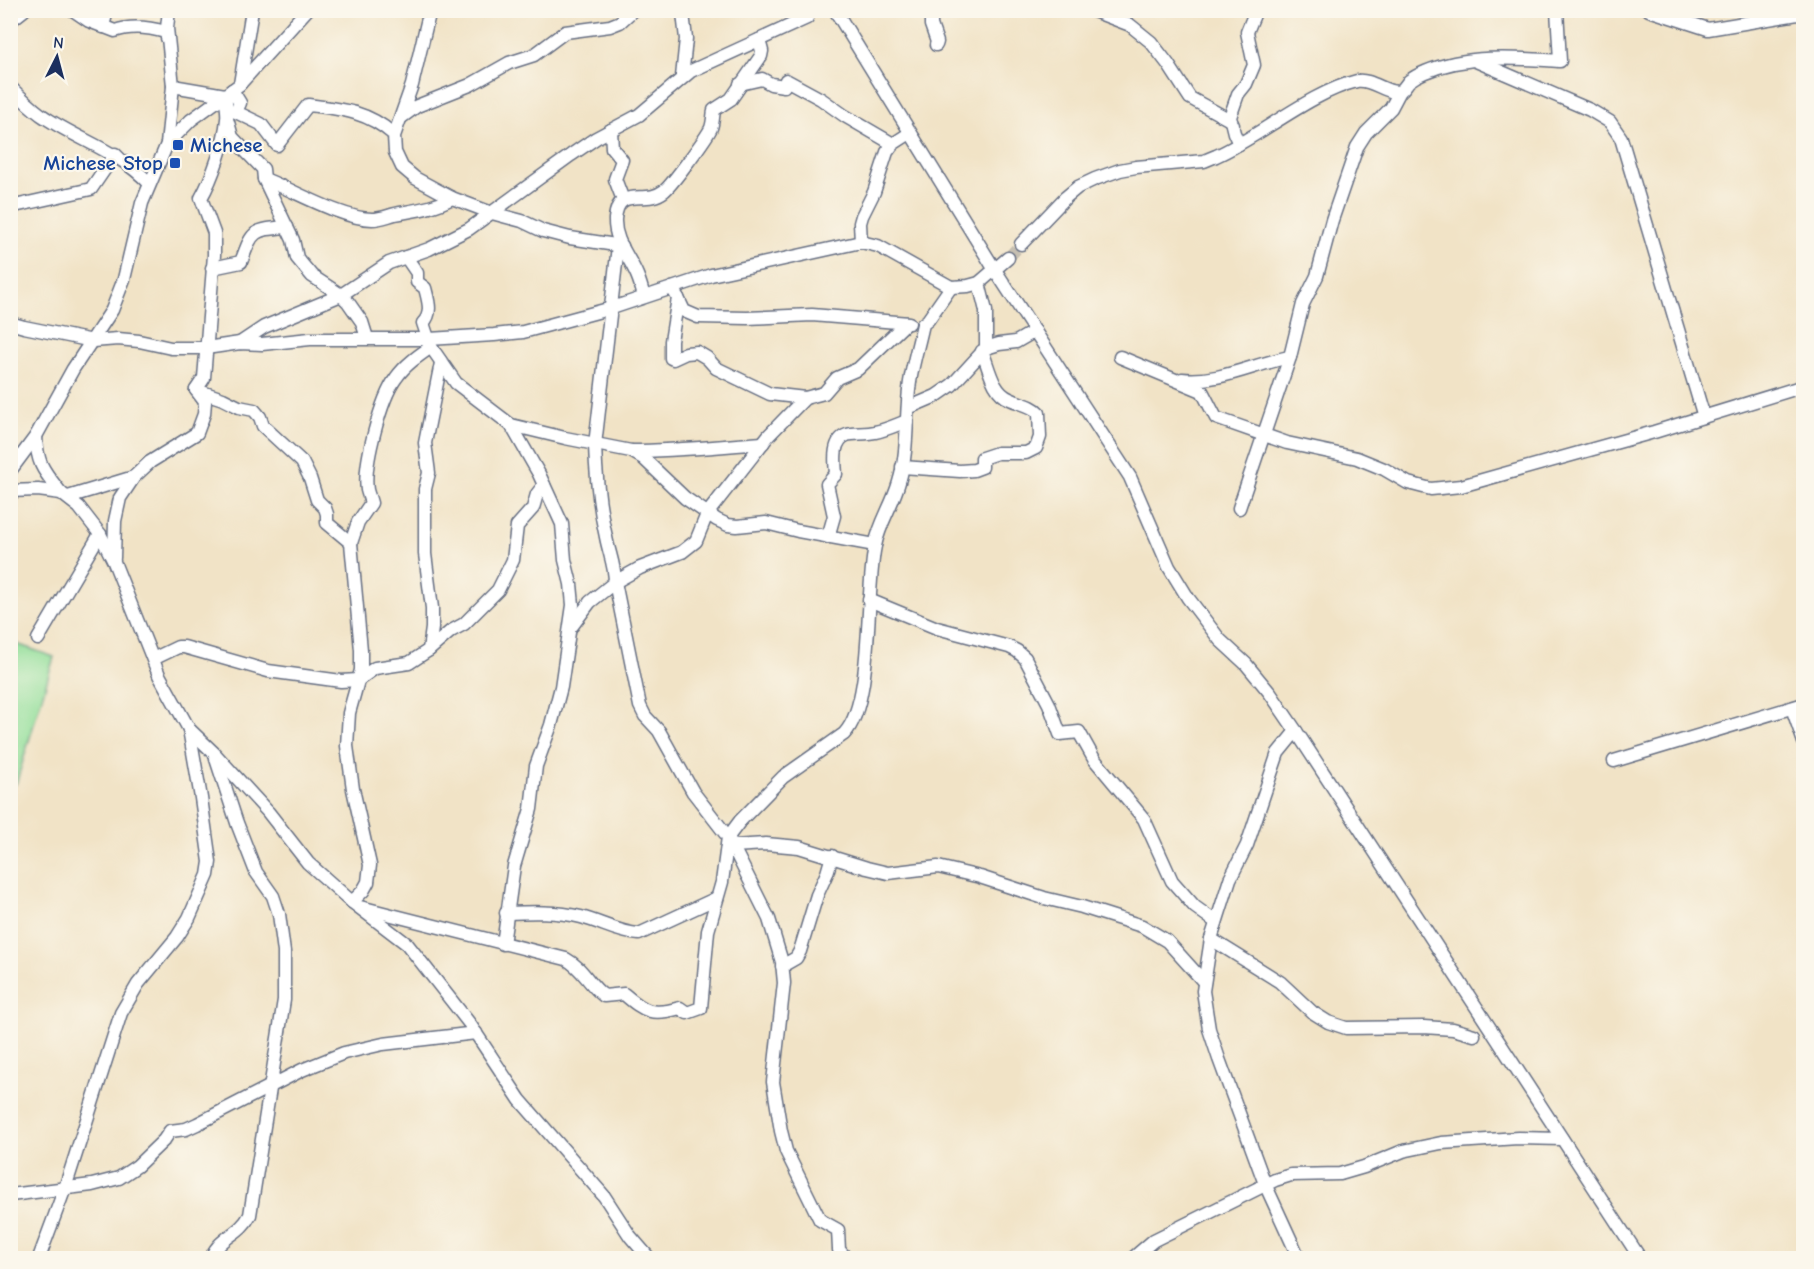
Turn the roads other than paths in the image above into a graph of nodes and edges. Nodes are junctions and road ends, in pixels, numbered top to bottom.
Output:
1 (24, 10) edge
2 (73, 10) edge
3 (107, 10) edge
4 (169, 10) edge
5 (252, 10) edge
6 (307, 10) edge
7 (430, 10) edge
8 (633, 10) edge
9 (680, 10) edge
10 (835, 10) edge
11 (931, 10) edge
12 (1090, 10) edge
13 (1256, 10) edge
14 (1557, 10) edge
15 (1649, 10) edge
16 (1803, 13) edge
17 (807, 18) dead end
18 (10, 21) edge
19 (103, 27) junction
20 (759, 40) junction
21 (169, 45) junction
22 (936, 45) dead end
23 (1472, 60) junction
24 (682, 77) junction
25 (740, 84) junction
26 (173, 86) junction
27 (10, 87) edge
28 (232, 90) junction
29 (1400, 91) junction
30 (402, 117) junction
31 (227, 118) junction
32 (1233, 125) junction
33 (611, 130) junction
34 (393, 134) dead end
35 (910, 134) junction
36 (167, 144) junction
37 (893, 144) junction
38 (1239, 144) junction
39 (115, 154) junction
40 (264, 179) junction
41 (149, 183) junction
42 (452, 198) junction
43 (623, 200) junction
44 (10, 207) edge
45 (492, 213) junction
46 (287, 227) junction
47 (861, 242) junction
48 (1021, 244) tunnel mouth
49 (620, 246) junction
50 (406, 257) junction
51 (1008, 258) tunnel mouth
52 (212, 268) junction
53 (995, 270) junction
54 (979, 283) junction
55 (951, 287) junction
56 (675, 293) junction
57 (341, 295) junction
58 (644, 297) junction
59 (612, 308) junction
60 (10, 323) edge
61 (906, 323) junction
62 (923, 324) junction
63 (1035, 331) junction
64 (367, 338) junction
65 (93, 341) junction
66 (240, 343) junction
67 (430, 343) junction
68 (206, 348) junction
69 (984, 350) junction
70 (1120, 357) dead end
71 (1290, 357) junction
72 (441, 363) junction
73 (1169, 377) junction
74 (1803, 386) edge
75 (196, 390) junction
76 (806, 398) junction
77 (907, 414) junction
78 (1704, 417) junction
79 (511, 425) junction
80 (1263, 434) junction
81 (36, 436) junction
82 (763, 444) junction
83 (595, 445) junction
84 (631, 451) junction
85 (902, 467) junction
86 (10, 471) edge
87 (134, 477) junction
88 (544, 485) junction
89 (10, 491) edge
90 (64, 495) junction
91 (1239, 508) dead end
92 (707, 514) junction
93 (100, 534) junction
94 (828, 537) junction
95 (351, 543) junction
96 (875, 545) junction
97 (114, 562) junction
98 (615, 582) junction
99 (869, 600) junction
100 (571, 628) junction
101 (38, 639) dead end
102 (429, 650) junction
103 (153, 659) junction
104 (358, 680) junction
105 (1798, 706) edge
106 (189, 729) junction
107 (1296, 731) junction
108 (1803, 742) edge
109 (214, 753) junction
110 (1614, 760) dead end
111 (730, 841) junction
112 (832, 856) junction
113 (717, 898) junction
114 (356, 905) junction
115 (506, 913) junction
116 (1216, 922) junction
117 (1211, 939) junction
118 (503, 944) junction
119 (782, 966) junction
120 (1203, 982) junction
121 (476, 1033) junction
122 (1474, 1035) dead end
123 (270, 1088) junction
124 (1563, 1139) junction
125 (1265, 1184) junction
126 (64, 1188) junction
127 (10, 1195) edge
128 (39, 1258) edge
129 (211, 1258) edge
130 (649, 1258) edge
131 (846, 1258) edge
132 (1133, 1258) edge
133 (1299, 1258) edge
134 (1640, 1258) edge

1 - 18 street
2 - 19 street
3 - 19 street
4 - 21 street
5 - 28 street
6 - 28 street
7 - 30 street
8 - 30 street
9 - 24 street
10 - 35 street
11 - 22 street
12 - 32 street
13 - 32 street
14 - 23 street
15 - 16 street
17 - 20 street
19 - 21 street
20 - 24 street
20 - 25 street
21 - 26 street
23 - 29 street
23 - 78 street
24 - 33 street
25 - 37 street
25 - 43 street
26 - 28 street
26 - 36 street
27 - 39 street
28 - 31 street
28 - 34 street
28 - 36 street
29 - 38 street
29 - 71 street
30 - 42 street
31 - 40 street
31 - 52 street
32 - 38 street
33 - 43 street
33 - 45 street
35 - 37 street
35 - 53 street
36 - 41 street
37 - 47 street
38 - 48 street
39 - 41 street
39 - 44 street
40 - 42 street
40 - 46 street
41 - 65 street
42 - 45 street
43 - 49 street
45 - 49 street
45 - 50 street
46 - 52 street
46 - 57 street
47 - 55 street
47 - 56 street
49 - 58 street
49 - 59 street
50 - 57 street
50 - 67 street
51 - 53 street
52 - 68 street
53 - 54 street
53 - 63 street
54 - 55 street
54 - 69 street
55 - 62 street
56 - 58 street
56 - 61 street
56 - 76 street
57 - 64 street
57 - 66 street
58 - 59 street
59 - 67 street
59 - 83 street
60 - 65 street
61 - 62 street
61 - 76 street
62 - 77 street
63 - 69 street
63 - 107 street
64 - 66 street
64 - 67 street
65 - 68 street
65 - 81 street
66 - 68 street
67 - 72 street
67 - 95 street
68 - 75 street
69 - 77 street
69 - 85 street
70 - 73 street
71 - 73 street
71 - 80 street
72 - 79 street
72 - 102 street
73 - 80 street
74 - 78 street
75 - 87 street
75 - 95 street
76 - 82 street
77 - 85 street
77 - 94 street
78 - 80 street
79 - 83 street
79 - 88 street
80 - 91 street
81 - 86 street
81 - 90 street
82 - 84 street
82 - 92 street
83 - 84 street
83 - 98 street
84 - 92 street
85 - 96 street
87 - 90 street
87 - 97 street
88 - 100 street
88 - 102 street
89 - 90 street
90 - 93 street
92 - 94 street
92 - 98 street
93 - 97 street
93 - 101 street
94 - 96 street
95 - 104 street
96 - 99 street
97 - 103 street
98 - 100 street
98 - 111 street
99 - 111 street
99 - 116 street
100 - 115 street
102 - 104 street
103 - 104 street
103 - 106 street
104 - 114 street
105 - 108 street
105 - 110 street
106 - 109 street
106 - 126 street
107 - 116 street
107 - 124 street
109 - 114 street
109 - 123 street
111 - 112 street
111 - 113 street
111 - 119 street
112 - 119 street
112 - 120 street
113 - 115 street
113 - 118 street
114 - 118 street
114 - 121 street
115 - 118 street
116 - 117 street
117 - 120 street
117 - 122 street
119 - 131 street
120 - 125 street
121 - 123 street
121 - 130 street
123 - 126 street
123 - 129 street
124 - 125 street
124 - 134 street
125 - 132 street
125 - 133 street
126 - 127 street
126 - 128 street

